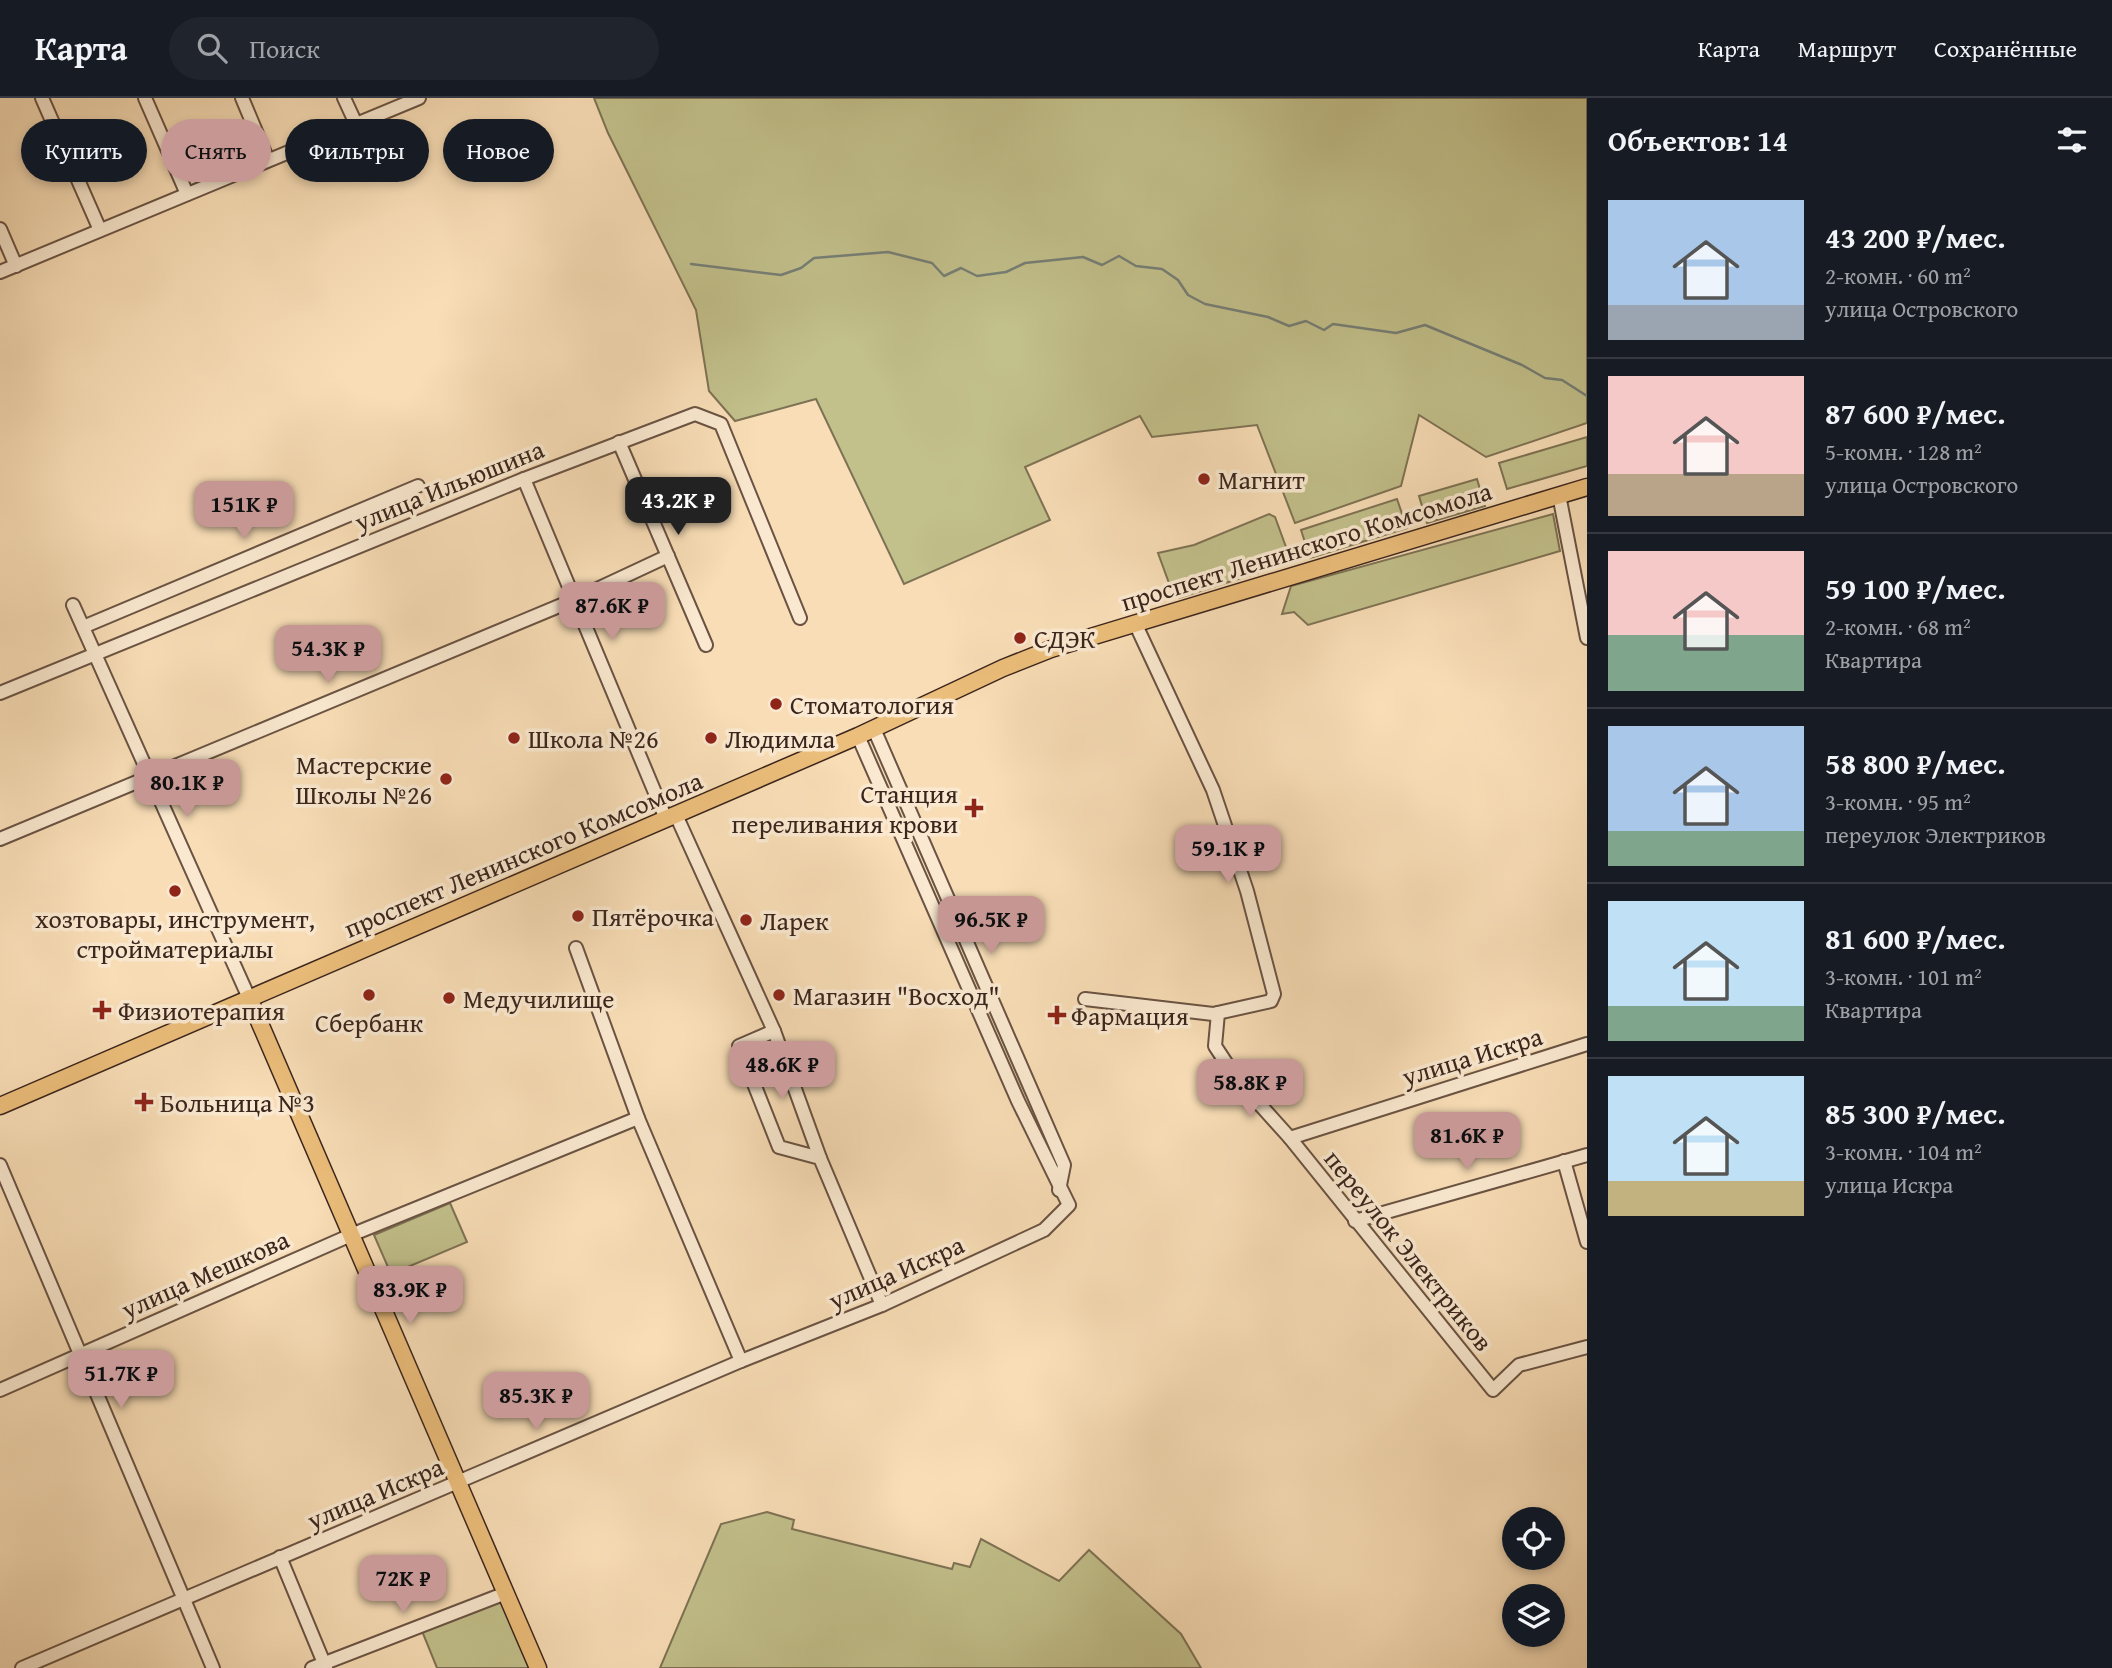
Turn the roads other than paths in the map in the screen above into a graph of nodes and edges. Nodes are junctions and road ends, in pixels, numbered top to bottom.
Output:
1 (42, 98) edge
2 (145, 98) edge
3 (242, 98) edge
4 (344, 98) edge
5 (419, 98) edge
6 (251, 119) edge
7 (354, 119) edge
8 (368, 119) edge
9 (216, 182) edge
10 (187, 194) junction
11 (0, 229) edge
12 (100, 230) junction
13 (16, 266) junction
14 (0, 272) edge
15 (619, 442) junction
16 (524, 479) junction
17 (418, 486) dead end
18 (1587, 487) edge
19 (1559, 495) junction
20 (668, 556) junction
21 (1583, 595) edge
22 (576, 599) junction
23 (73, 605) dead end
24 (800, 618) dead end
25 (1135, 623) junction
26 (83, 627) junction
27 (1587, 638) edge
28 (706, 645) dead end
29 (94, 653) junction
30 (0, 693) edge
31 (874, 729) junction
32 (858, 736) junction
33 (150, 778) junction
34 (671, 817) junction
35 (0, 839) edge
36 (576, 948) dead end
37 (249, 998) junction
38 (1085, 999) dead end
39 (1218, 1013) junction
40 (774, 1031) junction
41 (1587, 1044) edge
42 (0, 1106) edge
43 (638, 1118) junction
44 (1290, 1138) junction
45 (1587, 1155) edge
46 (820, 1158) junction
47 (1564, 1161) junction
48 (0, 1164) edge
49 (1059, 1191) junction
50 (1355, 1221) junction
51 (351, 1235) junction
52 (1587, 1241) edge
53 (882, 1305) junction
54 (1587, 1347) edge
55 (79, 1355) junction
56 (741, 1361) junction
57 (0, 1390) edge
58 (458, 1483) junction
59 (280, 1557) junction
60 (506, 1593) junction
61 (183, 1597) junction
62 (321, 1666) edge
63 (22, 1668) edge
64 (213, 1668) edge
65 (538, 1668) edge

1 - 12 street
2 - 10 street
3 - 6 street
4 - 7 street
5 - 8 street
9 - 10 street
10 - 12 street
11 - 13 street
12 - 13 street
13 - 14 street
15 - 16 street, улица Ильюшина
15 - 20 street
15 - 24 street, улица Ильюшина
16 - 22 street
16 - 29 street, улица Ильюшина
17 - 26 street
18 - 19 main road, проспект Ленинского Комсомола
19 - 21 street
19 - 25 main road, проспект Ленинского Комсомола
20 - 22 street
20 - 28 street
21 - 27 street
22 - 33 street
22 - 34 street
23 - 26 street
25 - 31 main road, проспект Ленинского Комсомола
25 - 39 street
26 - 29 street
29 - 30 street, улица Ильюшина
29 - 33 street
31 - 32 main road, проспект Ленинского Комсомола
31 - 49 street
32 - 34 main road, проспект Ленинского Комсомола
32 - 49 street
33 - 35 street
33 - 37 street
34 - 37 main road, проспект Ленинского Комсомола
34 - 40 street
36 - 43 street
37 - 42 main road, проспект Ленинского Комсомола
37 - 51 main road
38 - 39 street
39 - 44 street, переулок Электриков
40 - 46 street
40 - 46 street
41 - 44 street, улица Искра
43 - 51 street, улица Мешкова
43 - 56 street
44 - 50 street, переулок Электриков
45 - 47 street
46 - 53 street
47 - 50 street
47 - 52 street
48 - 55 street
49 - 53 street, улица Искра
50 - 54 street, переулок Электриков
51 - 55 street, улица Мешкова
51 - 58 main road
53 - 56 street, улица Искра
55 - 57 street, улица Мешкова
55 - 61 street
56 - 58 street, улица Искра
58 - 59 street, улица Искра
58 - 60 main road
59 - 61 street, улица Искра
59 - 62 street
60 - 62 street
60 - 65 main road
61 - 63 street, улица Искра
61 - 64 street

